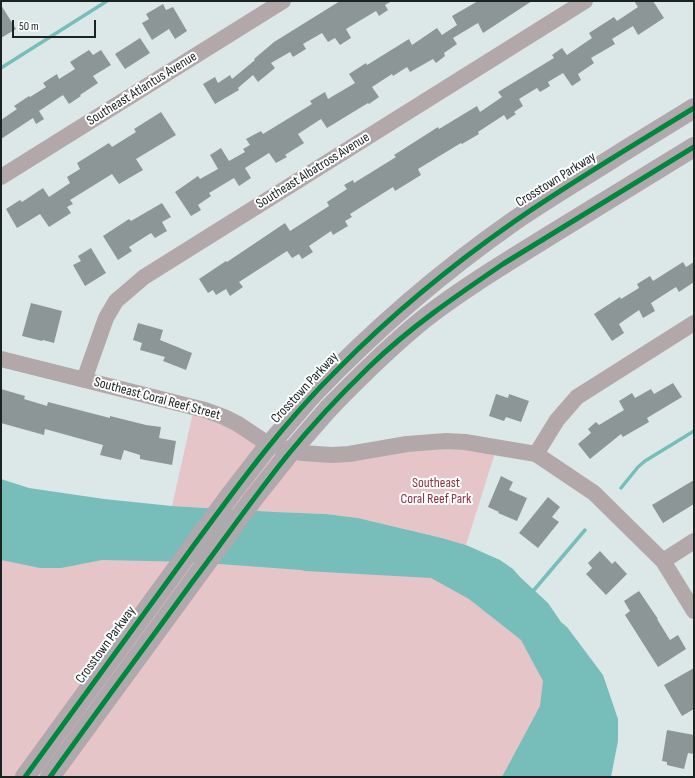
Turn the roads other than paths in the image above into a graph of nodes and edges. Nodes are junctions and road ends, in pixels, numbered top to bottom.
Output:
1 (283, 1) edge
2 (585, 1) edge
3 (694, 108) edge
4 (694, 147) edge
5 (1, 178) edge
6 (694, 323) edge
7 (1, 359) edge
8 (84, 380) junction
9 (536, 454) junction
10 (694, 542) edge
11 (663, 561) junction
12 (694, 611) edge
13 (25, 777) edge
14 (50, 777) edge

1 - 5 street, Southeast Atlantus Avenue
2 - 8 street, Southeast Albatross Avenue
3 - 13 main road, Crosstown Parkway, bridge
4 - 14 main road, bridge
6 - 9 street
7 - 8 street, Southeast Coral Reef Street
8 - 9 street, Southeast Coral Reef Street
9 - 11 street, Southeast Coral Reef Street
10 - 11 street
11 - 12 street, Southeast Coral Reef Street

